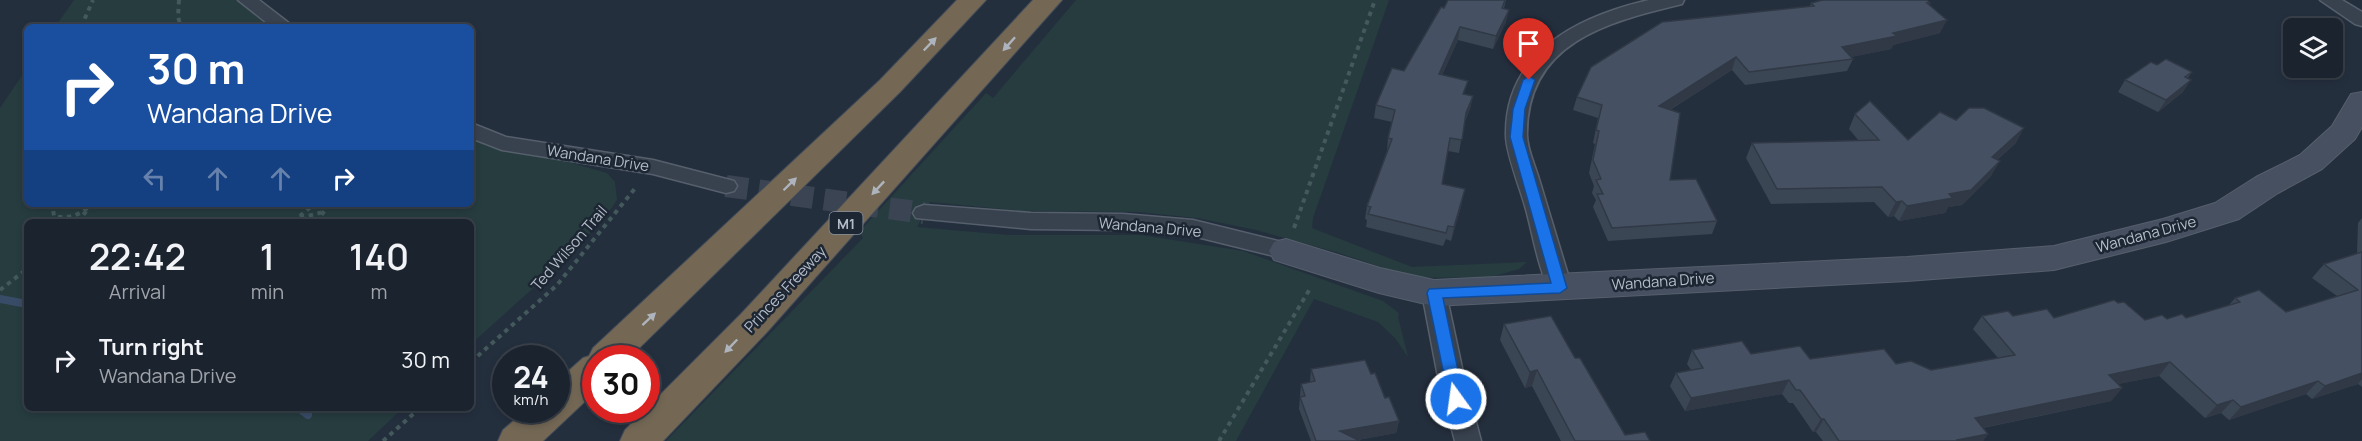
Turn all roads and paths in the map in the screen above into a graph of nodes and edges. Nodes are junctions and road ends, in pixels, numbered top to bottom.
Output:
1 (93, 0) edge
2 (179, 0) edge
3 (247, 0) edge
4 (972, 0) edge
5 (1048, 0) edge
6 (1375, 0) edge
7 (1676, 0) edge
8 (2329, 0) edge
9 (2349, 0) edge
10 (2362, 5) edge
11 (2362, 20) edge
12 (82, 24) edge
13 (180, 24) edge
14 (280, 24) edge
15 (2362, 101) edge
16 (474, 131) edge
17 (652, 167) junction
18 (726, 186) tunnel mouth
19 (55, 207) edge
20 (311, 207) edge
21 (327, 207) edge
22 (88, 209) joint
23 (323, 212) junction
24 (924, 213) tunnel mouth
25 (66, 219) edge
26 (66, 219) edge
27 (80, 219) edge
28 (297, 219) edge
29 (301, 219) edge
30 (318, 219) edge
31 (1286, 251) junction
32 (1326, 263) junction
33 (24, 271) edge
34 (1560, 288) junction
35 (0, 290) edge
36 (1434, 293) junction
37 (620, 345) edge
38 (474, 359) edge
39 (582, 382) edge
40 (570, 392) edge
41 (417, 411) edge
42 (537, 423) edge
43 (383, 441) edge
44 (517, 441) edge
45 (639, 441) edge
46 (1219, 441) edge
47 (1468, 441) edge

1 - 12 path
2 - 13 path
3 - 14 street
37 -> 4 highway
5 -> 45 highway, Princes Freeway / M1
6 - 31 path
7 - 34 street
8 - 11 street
9 - 10 street
15 - 34 street, Wandana Drive
16 - 17 street, Wandana Drive
17 - 18 street, Wandana Drive
17 - 38 path, Ted Wilson Trail
19 - 25 path
20 - 28 path
21 - 23 path
22 - 26 path
22 - 27 path
23 - 29 path
23 - 30 path
24 - 31 street, Wandana Drive
31 - 32 street, Wandana Drive
32 - 36 street, Wandana Drive
32 - 46 path
33 - 35 path
34 - 36 street, Wandana Drive
36 - 47 street
39 - 40 highway
41 - 43 path
42 - 44 highway

